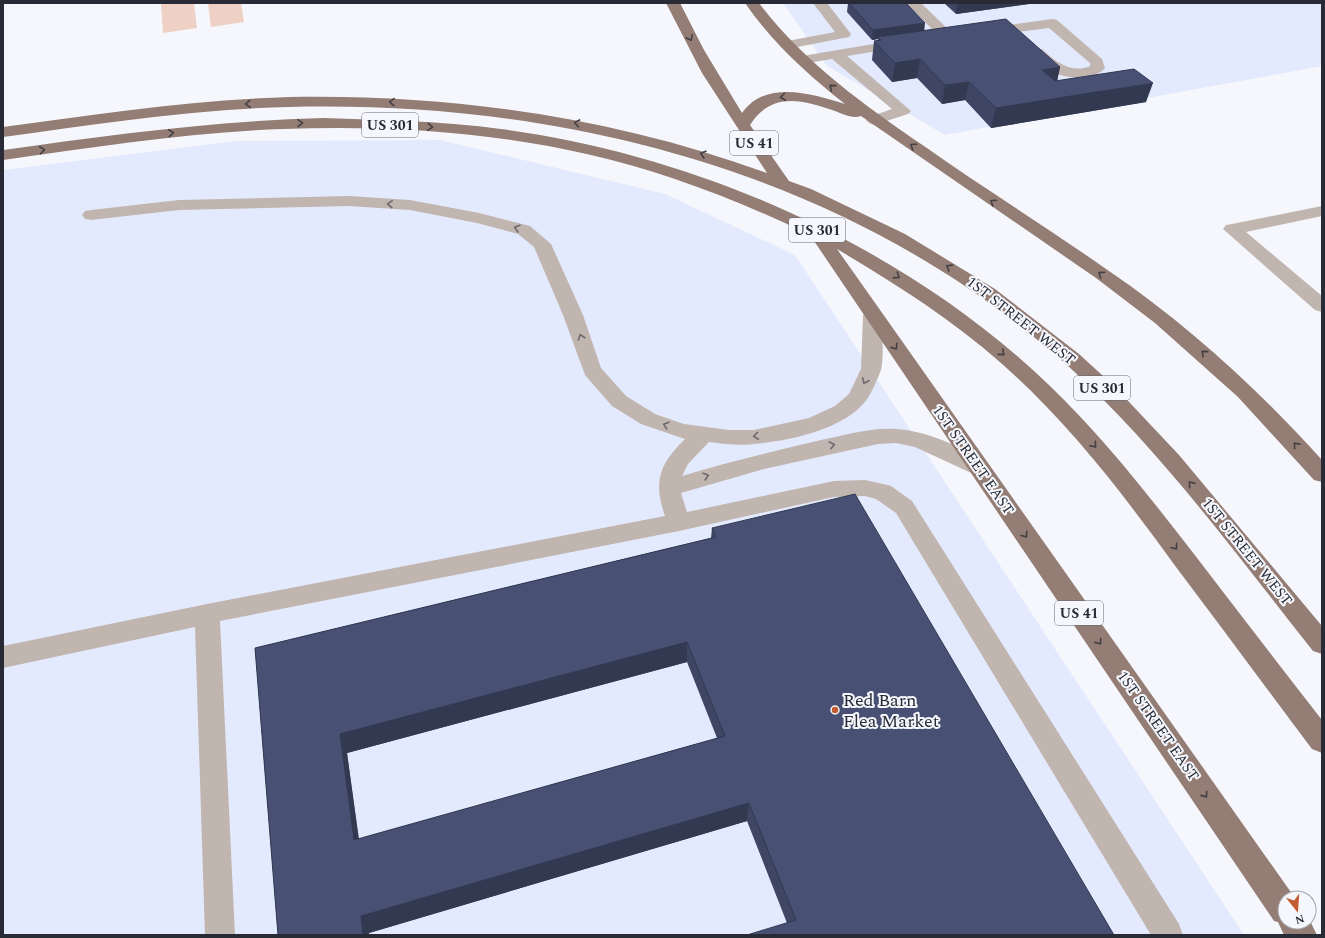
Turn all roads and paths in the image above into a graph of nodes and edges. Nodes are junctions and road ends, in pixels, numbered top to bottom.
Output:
1 (673, 3) edge
2 (752, 3) edge
3 (820, 3) edge
4 (914, 3) edge
5 (1011, 28) junction
6 (948, 37) junction
7 (933, 39) edge
8 (919, 41) edge
9 (787, 45) junction
10 (835, 54) junction
11 (802, 60) junction
12 (874, 120) junction
13 (742, 124) junction
14 (3, 132) edge
15 (3, 155) edge
16 (1322, 211) edge
17 (91, 215) dead end
18 (1322, 306) edge
19 (873, 315) junction
20 (704, 434) junction
21 (978, 466) junction
22 (1322, 474) edge
23 (669, 488) junction
24 (679, 522) junction
25 (207, 614) junction
26 (1322, 644) edge
27 (3, 657) edge
28 (1322, 741) edge
29 (1277, 898) edge
30 (220, 935) edge
31 (1168, 935) edge

1 -> 13 main road, 1ST STREET EAST / US 41
2 - 9 main road
3 - 9 lane
4 - 6 lane
5 - 5 lane
5 - 6 lane
6 - 7 lane
8 - 10 lane
9 - 11 main road
10 - 11 lane
10 - 12 lane
12 -> 11 main road
12 -> 13 main road
22 -> 12 main road
13 - 19 main road, 1ST STREET EAST / US 41
26 -> 14 main road, 1ST STREET WEST / US 301
15 -> 28 main road, US 301
16 - 18 lane
20 -> 17 lane
19 -> 20 lane
19 -> 21 main road, 1ST STREET EAST / US 41
20 - 23 lane
23 -> 21 lane
21 -> 29 main road, 1ST STREET EAST / US 41
23 - 24 lane
24 - 25 lane
24 - 31 lane
25 - 27 lane
25 - 30 lane

